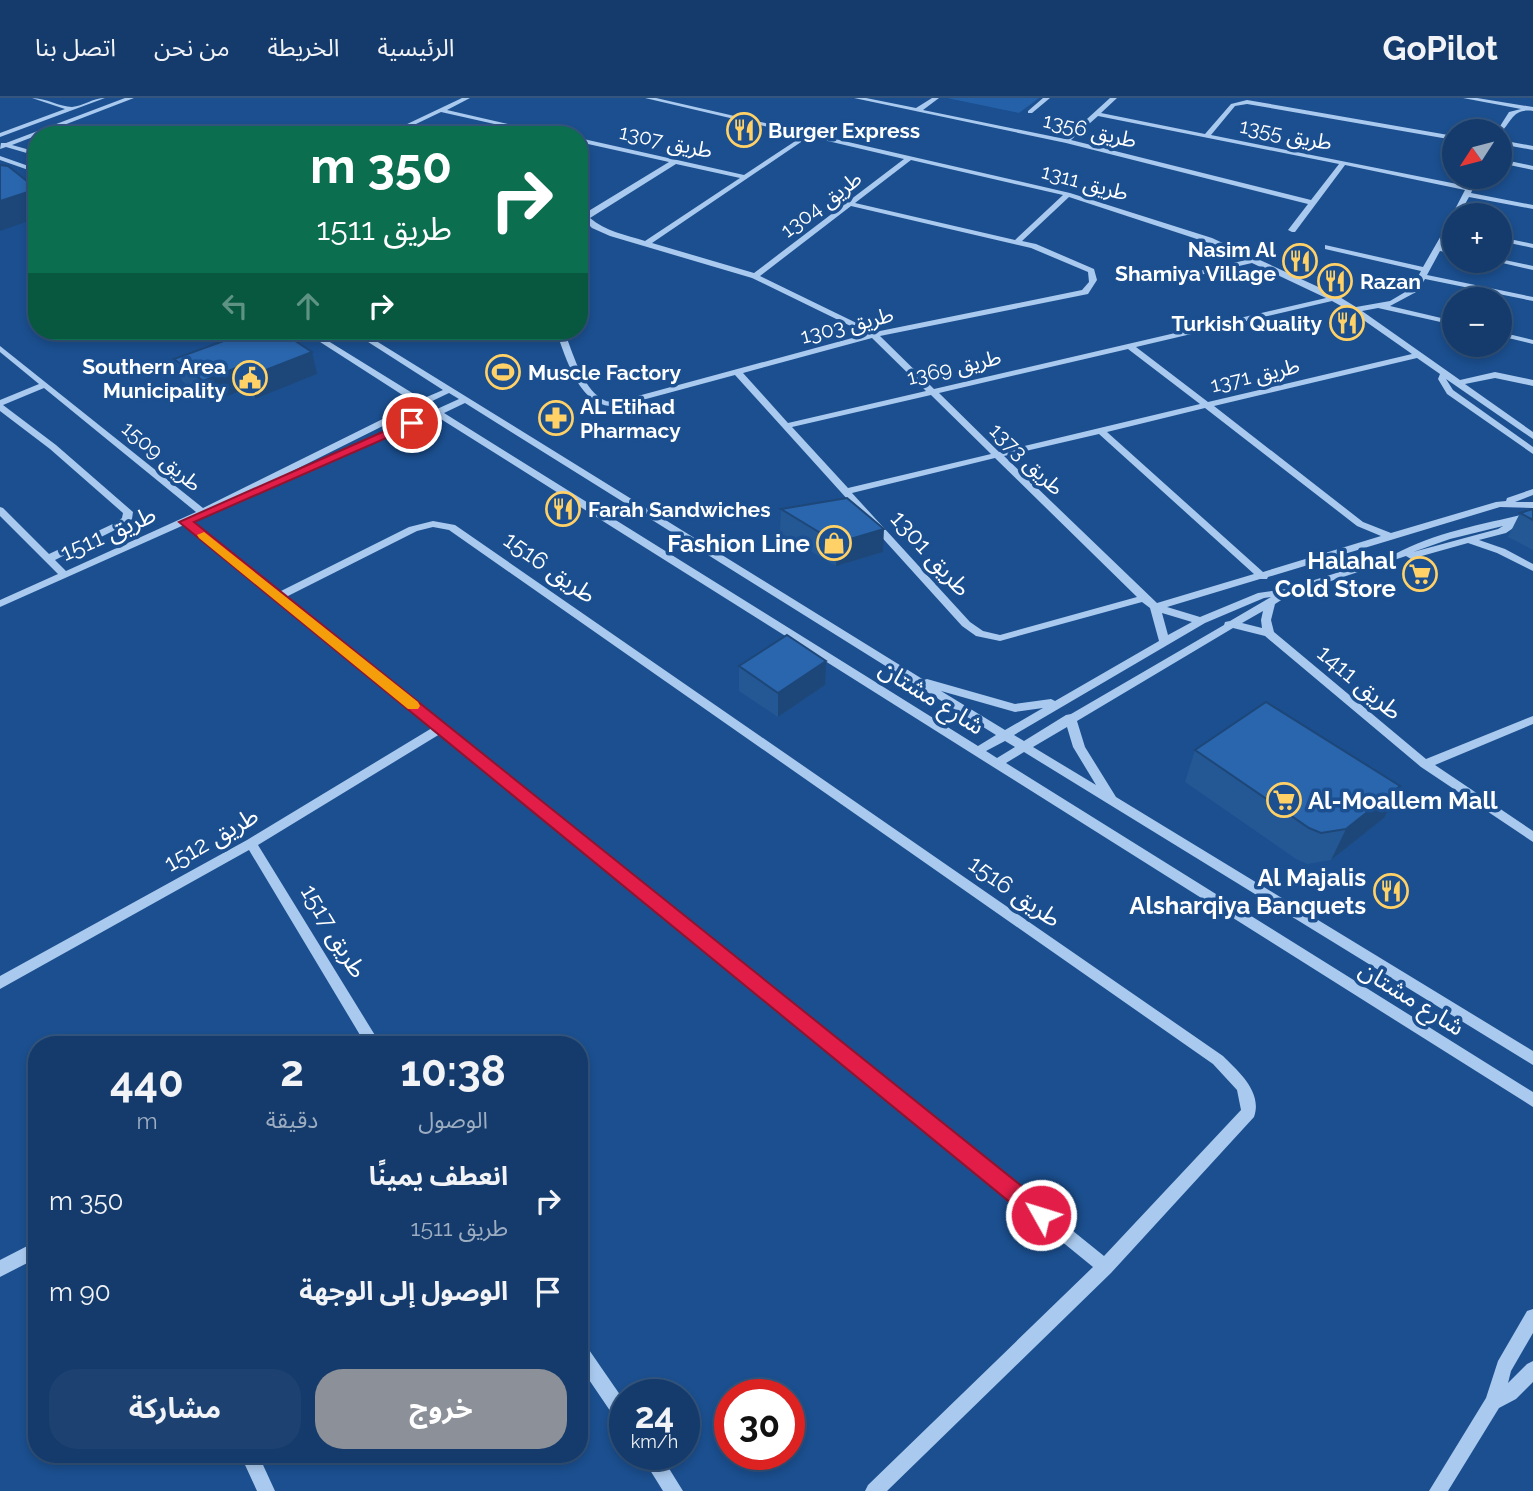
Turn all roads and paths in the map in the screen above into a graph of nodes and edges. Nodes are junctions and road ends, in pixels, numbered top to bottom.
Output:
1 (35, 98) edge
2 (102, 98) edge
3 (131, 98) edge
4 (467, 98) edge
5 (651, 98) edge
6 (857, 98) edge
7 (936, 98) edge
8 (1047, 98) edge
9 (1114, 98) edge
10 (1466, 98) edge
11 (1510, 98) edge
12 (1246, 100) edge
13 (667, 103) junction
14 (1496, 103) junction
15 (1532, 107) edge
16 (72, 109) junction
17 (439, 110) junction
18 (918, 110) junction
19 (1030, 112) dead end
20 (1511, 113) junction
21 (84, 114) junction
22 (1097, 114) junction
23 (1507, 119) edge
24 (52, 126) edge
25 (68, 126) edge
26 (406, 126) edge
27 (512, 126) edge
28 (0, 135) edge
29 (28, 135) edge
30 (1207, 136) junction
31 (1442, 136) edge
32 (802, 139) junction
33 (1066, 141) junction
34 (588, 143) edge
35 (1512, 144) edge
36 (2, 145) edge
37 (1533, 148) edge
38 (28, 152) edge
39 (0, 158) edge
40 (906, 160) junction
41 (675, 161) junction
42 (1343, 163) junction
43 (1512, 164) edge
44 (0, 167) edge
45 (28, 168) edge
46 (1533, 168) edge
47 (28, 170) edge
48 (745, 177) junction
49 (1467, 191) junction
50 (1067, 195) junction
51 (1313, 202) junction
52 (1462, 203) edge
53 (851, 204) junction
54 (1533, 207) edge
55 (588, 215) edge
56 (588, 222) edge
57 (1292, 230) dead end
58 (1017, 242) junction
59 (1512, 242) edge
60 (647, 243) junction
61 (1442, 243) edge
62 (1533, 246) edge
63 (1328, 247) dead end
64 (1438, 248) junction
65 (1442, 249) edge
66 (1254, 260) junction
67 (1512, 264) edge
68 (1533, 268) edge
69 (1424, 273) junction
70 (1194, 275) dead end
71 (755, 276) junction
72 (1335, 298) junction
73 (1533, 299) edge
74 (1380, 306) junction
75 (1355, 310) junction
76 (1442, 320) edge
77 (874, 335) junction
78 (1512, 337) edge
79 (322, 340) edge
80 (373, 340) edge
81 (564, 340) edge
82 (1533, 342) edge
83 (1130, 346) junction
84 (0, 348) edge
85 (1419, 355) junction
86 (737, 372) junction
87 (1445, 373) junction
88 (1459, 383) junction
89 (1533, 383) edge
90 (44, 385) junction
91 (451, 389) junction
92 (932, 391) junction
93 (467, 399) junction
94 (422, 402) junction
95 (0, 405) edge
96 (1209, 406) junction
97 (437, 412) junction
98 (787, 426) junction
99 (1101, 431) junction
100 (1533, 436) edge
101 (1533, 452) edge
102 (998, 455) junction
103 (847, 491) junction
104 (1533, 492) edge
105 (232, 499) junction
106 (1499, 505) junction
107 (1533, 505) edge
108 (0, 510) edge
109 (203, 513) junction
110 (1528, 516) edge
111 (185, 522) junction
112 (1360, 524) junction
113 (1502, 531) junction
114 (1481, 533) junction
115 (1392, 537) junction
116 (1471, 541) junction
117 (1365, 545) junction
118 (1511, 555) junction
119 (1397, 557) junction
120 (48, 559) junction
121 (1533, 568) edge
122 (64, 575) junction
123 (1263, 576) junction
124 (1240, 583) junction
125 (1287, 592) junction
126 (280, 596) junction
127 (1144, 598) junction
128 (0, 604) edge
129 (1270, 604) junction
130 (1155, 607) junction
131 (1233, 607) junction
132 (1200, 621) junction
133 (1229, 624) junction
134 (1269, 633) junction
135 (1165, 642) junction
136 (918, 681) junction
137 (1065, 699) junction
138 (1070, 718) junction
139 (1533, 720) edge
140 (440, 729) junction
141 (1006, 736) junction
142 (1023, 746) junction
143 (976, 752) junction
144 (995, 764) junction
145 (1425, 764) junction
146 (1112, 801) junction
147 (1533, 837) edge
148 (251, 843) junction
149 (0, 983) edge
150 (369, 1036) edge
151 (1533, 1059) edge
152 (1533, 1100) edge
153 (28, 1254) edge
154 (1105, 1267) junction
155 (0, 1269) edge
156 (1533, 1317) edge
157 (588, 1363) edge
158 (1533, 1370) edge
159 (609, 1394) edge
160 (1493, 1402) junction
161 (253, 1463) edge
162 (660, 1470) edge
163 (266, 1491) edge
164 (674, 1491) edge
165 (874, 1491) edge
166 (1438, 1491) edge

1 - 16 street
2 - 16 street
3 - 21 street
4 - 17 street
5 - 13 street, طريق 1311
6 - 18 street, طريق 1356
7 - 18 street
8 - 19 street
9 - 22 street
10 - 14 street
11 - 15 street
12 - 30 street
12 - 31 street
13 - 32 street, طريق 1311
13 - 40 street, طريق 1311
14 - 15 street
14 - 20 street
15 - 20 street
16 - 28 street
17 - 26 street
17 - 27 street
18 - 33 street, طريق 1356
20 - 23 street
21 - 24 street
21 - 25 street
22 - 30 street, طريق 1355
22 - 33 street
29 - 36 street
30 - 42 street, طريق 1355
32 - 40 street, طريق 1311
32 - 48 street
33 - 51 street, طريق 1356
34 - 41 street, طريق 1307
35 - 37 street
36 - 38 street
39 - 45 street
40 - 50 street, طريق 1311
40 - 53 street, طريق 1304
41 - 48 street, طريق 1307
41 - 55 street
42 - 49 street, طريق 1355
42 - 51 street
43 - 46 street
44 - 47 street
48 - 60 street
49 - 52 street
49 - 54 street, طريق 1355
50 - 58 street
50 - 66 street, طريق 1311
51 - 57 street
53 - 58 street, طريق 1303
53 - 71 street, طريق 1304
56 - 60 street
58 - 77 street, طريق 1303
59 - 62 street
60 - 71 street
61 - 64 street
63 - 69 street
64 - 65 street
64 - 69 street
66 - 70 street
66 - 72 street, طريق 1311
67 - 68 street
69 - 73 street
69 - 74 street
71 - 77 street
72 - 75 street, طريق 1311
72 - 83 street, طريق 1369
74 - 75 street
74 - 76 street
75 - 85 street, طريق 1311
77 - 86 street, طريق 1303
77 - 92 street, طريق 1373
78 - 82 street
79 - 94 street, شارع مشتان
80 - 91 street, شارع مشتان
81 - 86 street, طريق 1303
83 - 92 street, طريق 1369
83 - 96 street
84 - 90 street, طريق 1509
85 - 87 street, طريق 1311
85 - 96 street, طريق 1371
86 - 98 street, طريق 1301
87 - 88 street, طريق 1311
87 - 101 street
88 - 89 street
88 - 100 street, طريق 1311
90 - 95 street
90 - 109 street, طريق 1509
91 - 93 street, شارع مشتان
91 - 94 street, طريق 1511
92 - 98 street, طريق 1369
92 - 102 street, طريق 1373
93 - 97 street, طريق 1511
93 - 136 street, شارع مشتان
94 - 97 street, شارع مشتان
94 - 105 street, طريق 1511
95 - 120 street
96 - 99 street, طريق 1371
96 - 112 street
97 - 105 street, طريق 1511
97 - 143 street, شارع مشتان
98 - 103 street, طريق 1301
99 - 102 street, طريق 1371
99 - 123 street
102 - 103 street, طريق 1371
102 - 127 street, طريق 1373
103 - 127 street, طريق 1301
104 - 106 street
105 - 109 street, طريق 1511
106 - 107 street
106 - 115 street
108 - 120 street
109 - 111 street, طريق 1511
110 - 113 street
110 - 114 street
111 - 122 street, طريق 1511
111 - 126 street
112 - 115 street
112 - 117 street
113 - 114 street
113 - 118 street
114 - 116 street
114 - 119 street
115 - 117 street
116 - 118 street
116 - 119 street
117 - 123 street
118 - 121 street
119 - 125 street
120 - 122 street
122 - 128 street, طريق 1511
123 - 124 street
124 - 130 street
124 - 131 street
125 - 129 street
125 - 131 street
126 - 140 street
126 - 154 street, طريق 1516
127 - 130 street, طريق 1373
129 - 133 street
129 - 134 street
130 - 132 street
130 - 135 street
131 - 132 street
132 - 135 street
133 - 134 street
133 - 138 street
134 - 145 street, طريق 1411
135 - 137 street
136 - 137 street
136 - 141 street, شارع مشتان
137 - 141 street
138 - 142 street
138 - 146 street
139 - 145 street
140 - 148 street, طريق 1512
140 - 154 street
141 - 142 street, شارع مشتان
141 - 143 street
142 - 144 street
142 - 146 street, شارع مشتان
143 - 144 street, شارع مشتان
144 - 152 street, شارع مشتان
145 - 147 street, طريق 1411
146 - 151 street, شارع مشتان
148 - 149 street, طريق 1512
148 - 150 street, طريق 1517
153 - 155 street
154 - 165 street, طريق 1516
156 - 160 street
157 - 159 street
158 - 160 street
160 - 166 street
161 - 163 street
162 - 164 street

